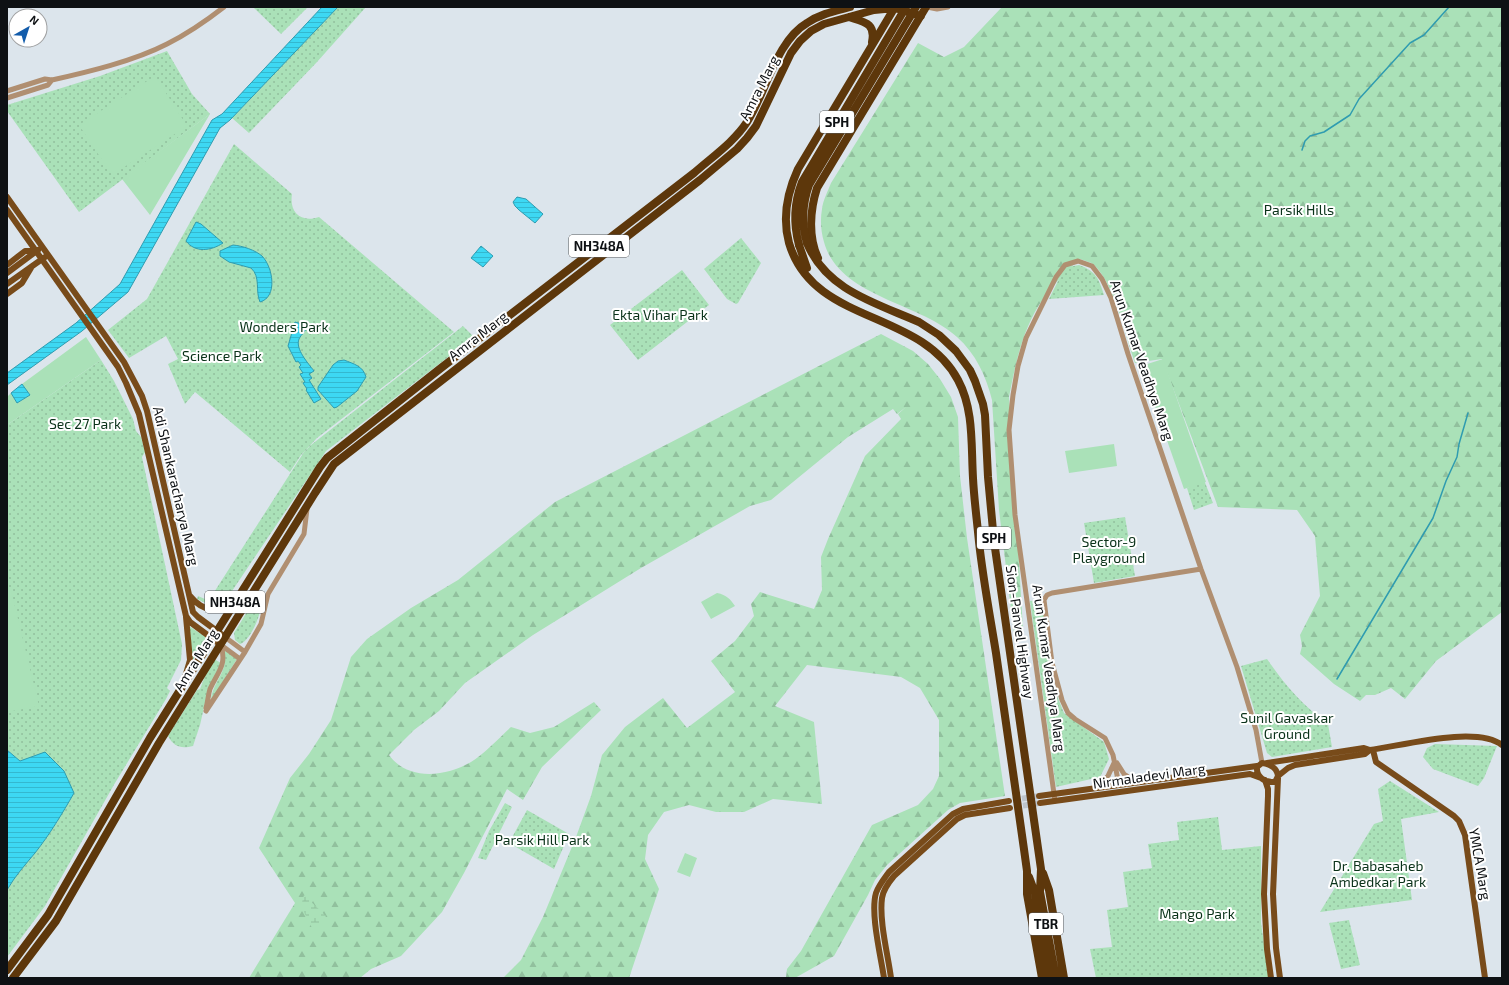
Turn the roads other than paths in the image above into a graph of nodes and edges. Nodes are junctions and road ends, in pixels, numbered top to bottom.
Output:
1 (224, 7) edge
2 (848, 7) edge
3 (906, 7) edge
4 (916, 7) edge
5 (926, 7) edge
6 (948, 7) edge
7 (895, 8) edge
8 (937, 9) junction
9 (921, 16) junction
10 (849, 17) junction
11 (870, 48) junction
12 (52, 80) junction
13 (7, 91) edge
14 (7, 98) edge
15 (7, 197) edge
16 (7, 210) edge
17 (803, 244) junction
18 (42, 247) junction
19 (36, 251) junction
20 (48, 255) junction
21 (42, 260) junction
22 (7, 265) edge
23 (32, 267) junction
24 (7, 273) edge
25 (836, 283) junction
26 (7, 284) edge
27 (7, 294) edge
28 (827, 294) junction
29 (308, 503) junction
30 (1201, 569) junction
31 (188, 593) junction
32 (235, 602) junction
33 (186, 616) junction
34 (215, 635) junction
35 (223, 641) junction
36 (245, 652) junction
37 (240, 659) junction
38 (182, 686) junction
39 (1502, 745) edge
40 (1371, 750) junction
41 (1115, 761) junction
42 (1262, 764) junction
43 (1278, 777) junction
44 (1263, 779) junction
45 (1137, 782) junction
46 (1120, 785) junction
47 (1095, 788) junction
48 (1054, 798) junction
49 (1040, 800) tunnel mouth
50 (1010, 804) tunnel mouth
51 (959, 814) junction
52 (1041, 869) junction
53 (1027, 871) junction
54 (7, 970) edge
55 (13, 978) edge
56 (884, 978) edge
57 (891, 978) edge
58 (1042, 978) edge
59 (1050, 978) edge
60 (1056, 978) edge
61 (1064, 978) edge
62 (1271, 978) edge
63 (1280, 978) edge
64 (1485, 978) edge

1 - 12 street
2 - 32 highway, Amra Marg / NH348A
3 - 17 highway, SPH, bridge
4 - 17 highway, SPH, bridge
5 - 8 street
5 - 9 highway
6 - 8 street
7 - 9 highway, Amra Marg / NH348A
7 - 10 highway, Amra Marg / NH348A
7 - 11 highway
8 - 9 street
9 - 25 highway
10 - 11 highway
10 - 29 highway, Amra Marg / NH348A
11 - 28 highway
12 - 13 street
12 - 14 street
15 - 18 main road, Adi Shankaracharya Marg
16 - 19 main road, Adi Shankaracharya Marg
17 - 25 highway, SPH
17 - 28 highway, SPH
18 - 19 main road
18 - 20 main road, Adi Shankaracharya Marg
19 - 21 main road, Adi Shankaracharya Marg
19 - 22 main road
19 - 24 main road
20 - 21 main road
20 - 31 main road, Adi Shankaracharya Marg
21 - 23 main road
21 - 33 main road, Adi Shankaracharya Marg
23 - 26 main road
23 - 27 main road
25 - 52 highway, Sion-Panvel Highway / SPH
28 - 53 highway, Sion-Panvel Highway / SPH
29 - 35 highway, Amra Marg / NH348A
29 - 36 street
30 - 41 street
30 - 42 street, Arun Kumar Veadhya Marg
30 - 48 street, Arun Kumar Veadhya Marg
31 - 32 main road
31 - 34 main road, Adi Shankaracharya Marg
32 - 34 highway, Amra Marg / NH348A
33 - 34 main road, Adi Shankaracharya Marg
33 - 38 main road
34 - 35 main road, Adi Shankaracharya Marg
34 - 38 highway, Amra Marg / NH348A
35 - 36 street
35 - 37 street
35 - 37 street
35 - 55 highway, Amra Marg / NH348A
36 - 37 street
38 - 54 highway, Amra Marg / NH348A
39 - 40 main road
40 - 42 main road, Nirmaladevi Marg
40 - 43 main road
40 - 64 main road, YMCA Marg
41 - 45 street
41 - 46 street
41 - 47 street
42 - 43 main road
42 - 44 main road
42 - 45 main road, Nirmaladevi Marg
43 - 44 main road, Nirmaladevi Marg
43 - 63 main road
44 - 48 main road, Nirmaladevi Marg
44 - 62 main road
45 - 46 main road, Nirmaladevi Marg
46 - 47 main road, Nirmaladevi Marg
47 - 48 main road, Nirmaladevi Marg
48 - 49 main road, Nirmaladevi Marg
50 - 51 main road
51 - 56 main road
51 - 57 main road
52 - 60 highway, TBR
52 - 61 highway, SPH
53 - 58 highway, SPH
53 - 59 highway, TBR

